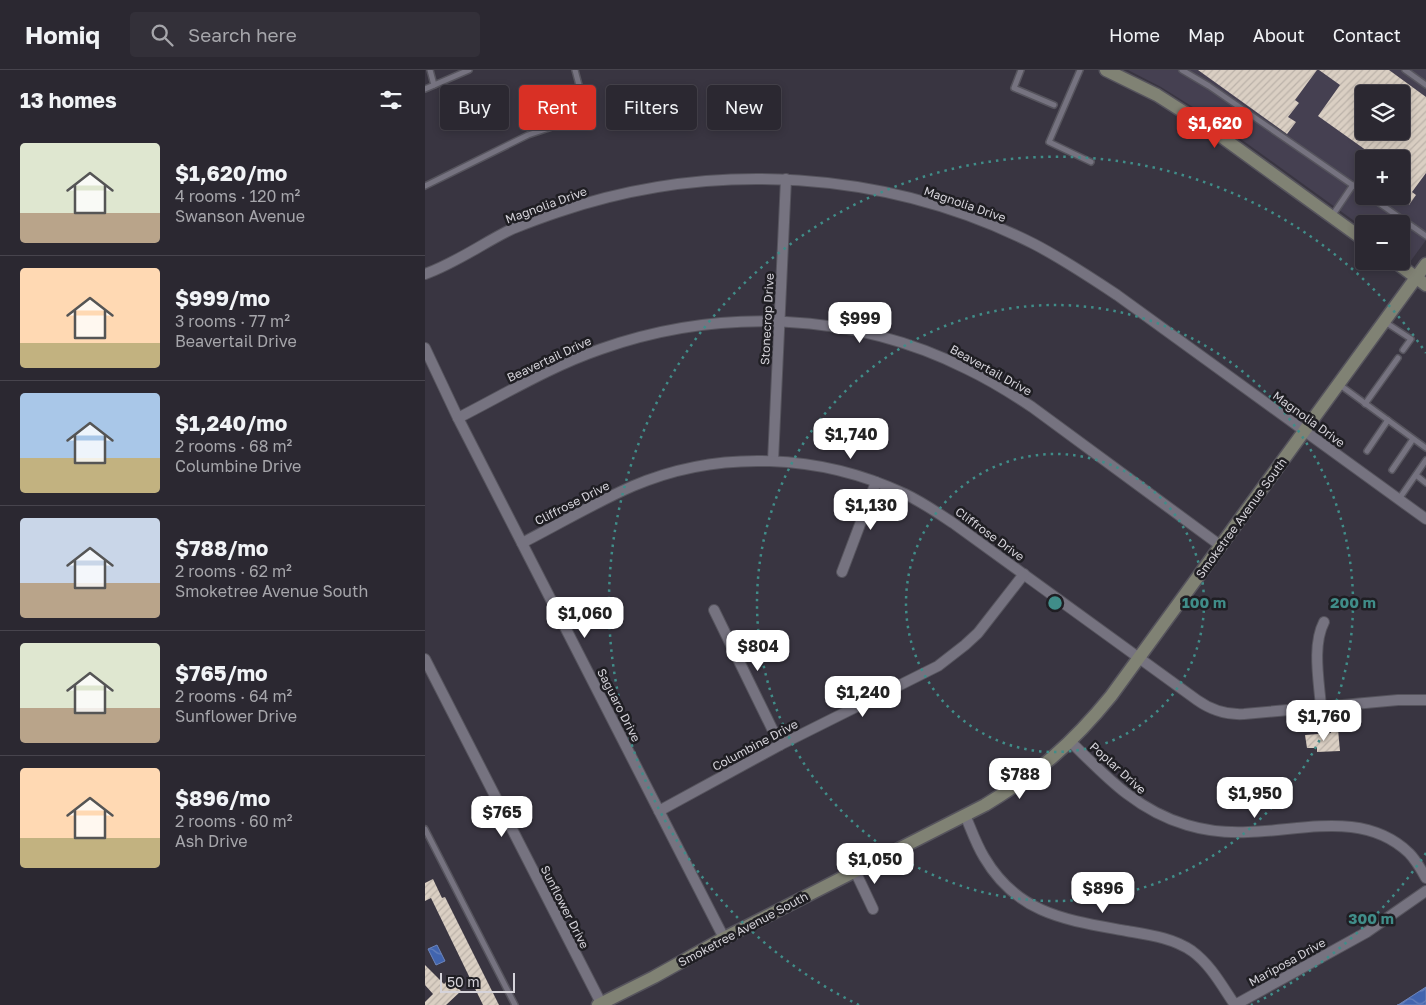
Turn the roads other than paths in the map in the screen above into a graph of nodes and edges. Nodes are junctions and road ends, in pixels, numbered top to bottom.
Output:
1 (430, 70) edge
2 (469, 70) edge
3 (575, 70) edge
4 (1021, 70) edge
5 (1080, 70) edge
6 (1106, 70) edge
7 (1182, 70) edge
8 (1405, 70) edge
9 (434, 85) junction
10 (1426, 85) edge
11 (425, 89) edge
12 (1054, 105) dead end
13 (1091, 162) dead end
14 (786, 179) junction
15 (1353, 185) joint
16 (425, 186) edge
17 (1382, 205) edge
18 (1331, 216) junction
19 (1355, 233) edge
20 (1426, 236) edge
21 (1426, 264) edge
22 (1406, 270) edge
23 (425, 274) edge
24 (1421, 281) edge
25 (779, 321) junction
26 (1384, 321) junction
27 (425, 348) edge
28 (1403, 350) dead end
29 (1397, 358) dead end
30 (1338, 384) junction
31 (1365, 404) junction
32 (458, 418) junction
33 (1388, 420) junction
34 (1304, 432) junction
35 (1413, 439) junction
36 (1426, 448) edge
37 (1367, 451) dead end
38 (1426, 460) edge
39 (773, 461) junction
40 (1392, 470) dead end
41 (1415, 475) junction
42 (876, 482) junction
43 (1426, 483) edge
44 (1399, 500) junction
45 (1426, 519) edge
46 (522, 543) junction
47 (1221, 546) junction
48 (842, 572) dead end
49 (1024, 574) junction
50 (714, 610) dead end
51 (1324, 622) dead end
52 (1139, 658) junction
53 (425, 659) edge
54 (1426, 700) edge
55 (1321, 707) junction
56 (1071, 742) junction
57 (780, 745) junction
58 (659, 811) junction
59 (965, 815) junction
60 (425, 829) edge
61 (431, 840) junction
62 (425, 843) edge
63 (855, 871) junction
64 (1426, 878) edge
65 (1426, 891) edge
66 (873, 909) dead end
67 (724, 938) junction
68 (600, 1004) edge
69 (515, 1005) edge
70 (1235, 1005) edge

1 - 9 lane
2 - 9 lane
3 - 16 lane
4 - 12 lane
5 - 13 lane
6 - 18 street
7 - 15 lane
8 - 10 lane
9 - 11 lane
14 - 23 street, Magnolia Drive
14 - 25 street, Stonecrop Drive
14 - 34 street, Magnolia Drive
15 - 18 lane
17 - 20 lane
18 - 19 street
21 - 24 street, Smoketree Avenue South
22 - 24 street
24 - 26 street, Smoketree Avenue South
25 - 32 street, Beavertail Drive
25 - 39 street, Stonecrop Drive
25 - 47 street, Beavertail Drive
26 - 28 lane
26 - 30 street, Smoketree Avenue South
27 - 32 street, Saguaro Drive
29 - 31 lane
30 - 31 lane
30 - 34 street, Smoketree Avenue South
31 - 33 lane
32 - 46 street, Saguaro Drive
33 - 35 lane
33 - 37 lane
34 - 44 street, Magnolia Drive
34 - 47 street, Smoketree Avenue South
35 - 36 lane
35 - 40 lane
38 - 41 lane
39 - 42 street, Cliffrose Drive
39 - 46 street, Cliffrose Drive
41 - 43 lane
41 - 44 lane
42 - 48 street
42 - 49 street, Cliffrose Drive
44 - 45 street, Magnolia Drive
46 - 58 street, Saguaro Drive
47 - 52 street, Smoketree Avenue South
49 - 52 street, Cliffrose Drive
49 - 57 street, Columbine Drive
50 - 57 street
51 - 55 street
52 - 55 street, Cliffrose Drive
52 - 56 street, Smoketree Avenue South
53 - 68 street, Sunflower Drive
54 - 55 street, Cliffrose Drive
56 - 59 street, Smoketree Avenue South
56 - 64 street, Poplar Drive
57 - 58 street, Columbine Drive
58 - 67 street, Saguaro Drive
59 - 63 street, Smoketree Avenue South
59 - 70 street
60 - 61 lane
61 - 62 lane
61 - 69 lane
63 - 66 street
63 - 67 street, Smoketree Avenue South
65 - 70 street, Mariposa Drive
67 - 68 street, Smoketree Avenue South

